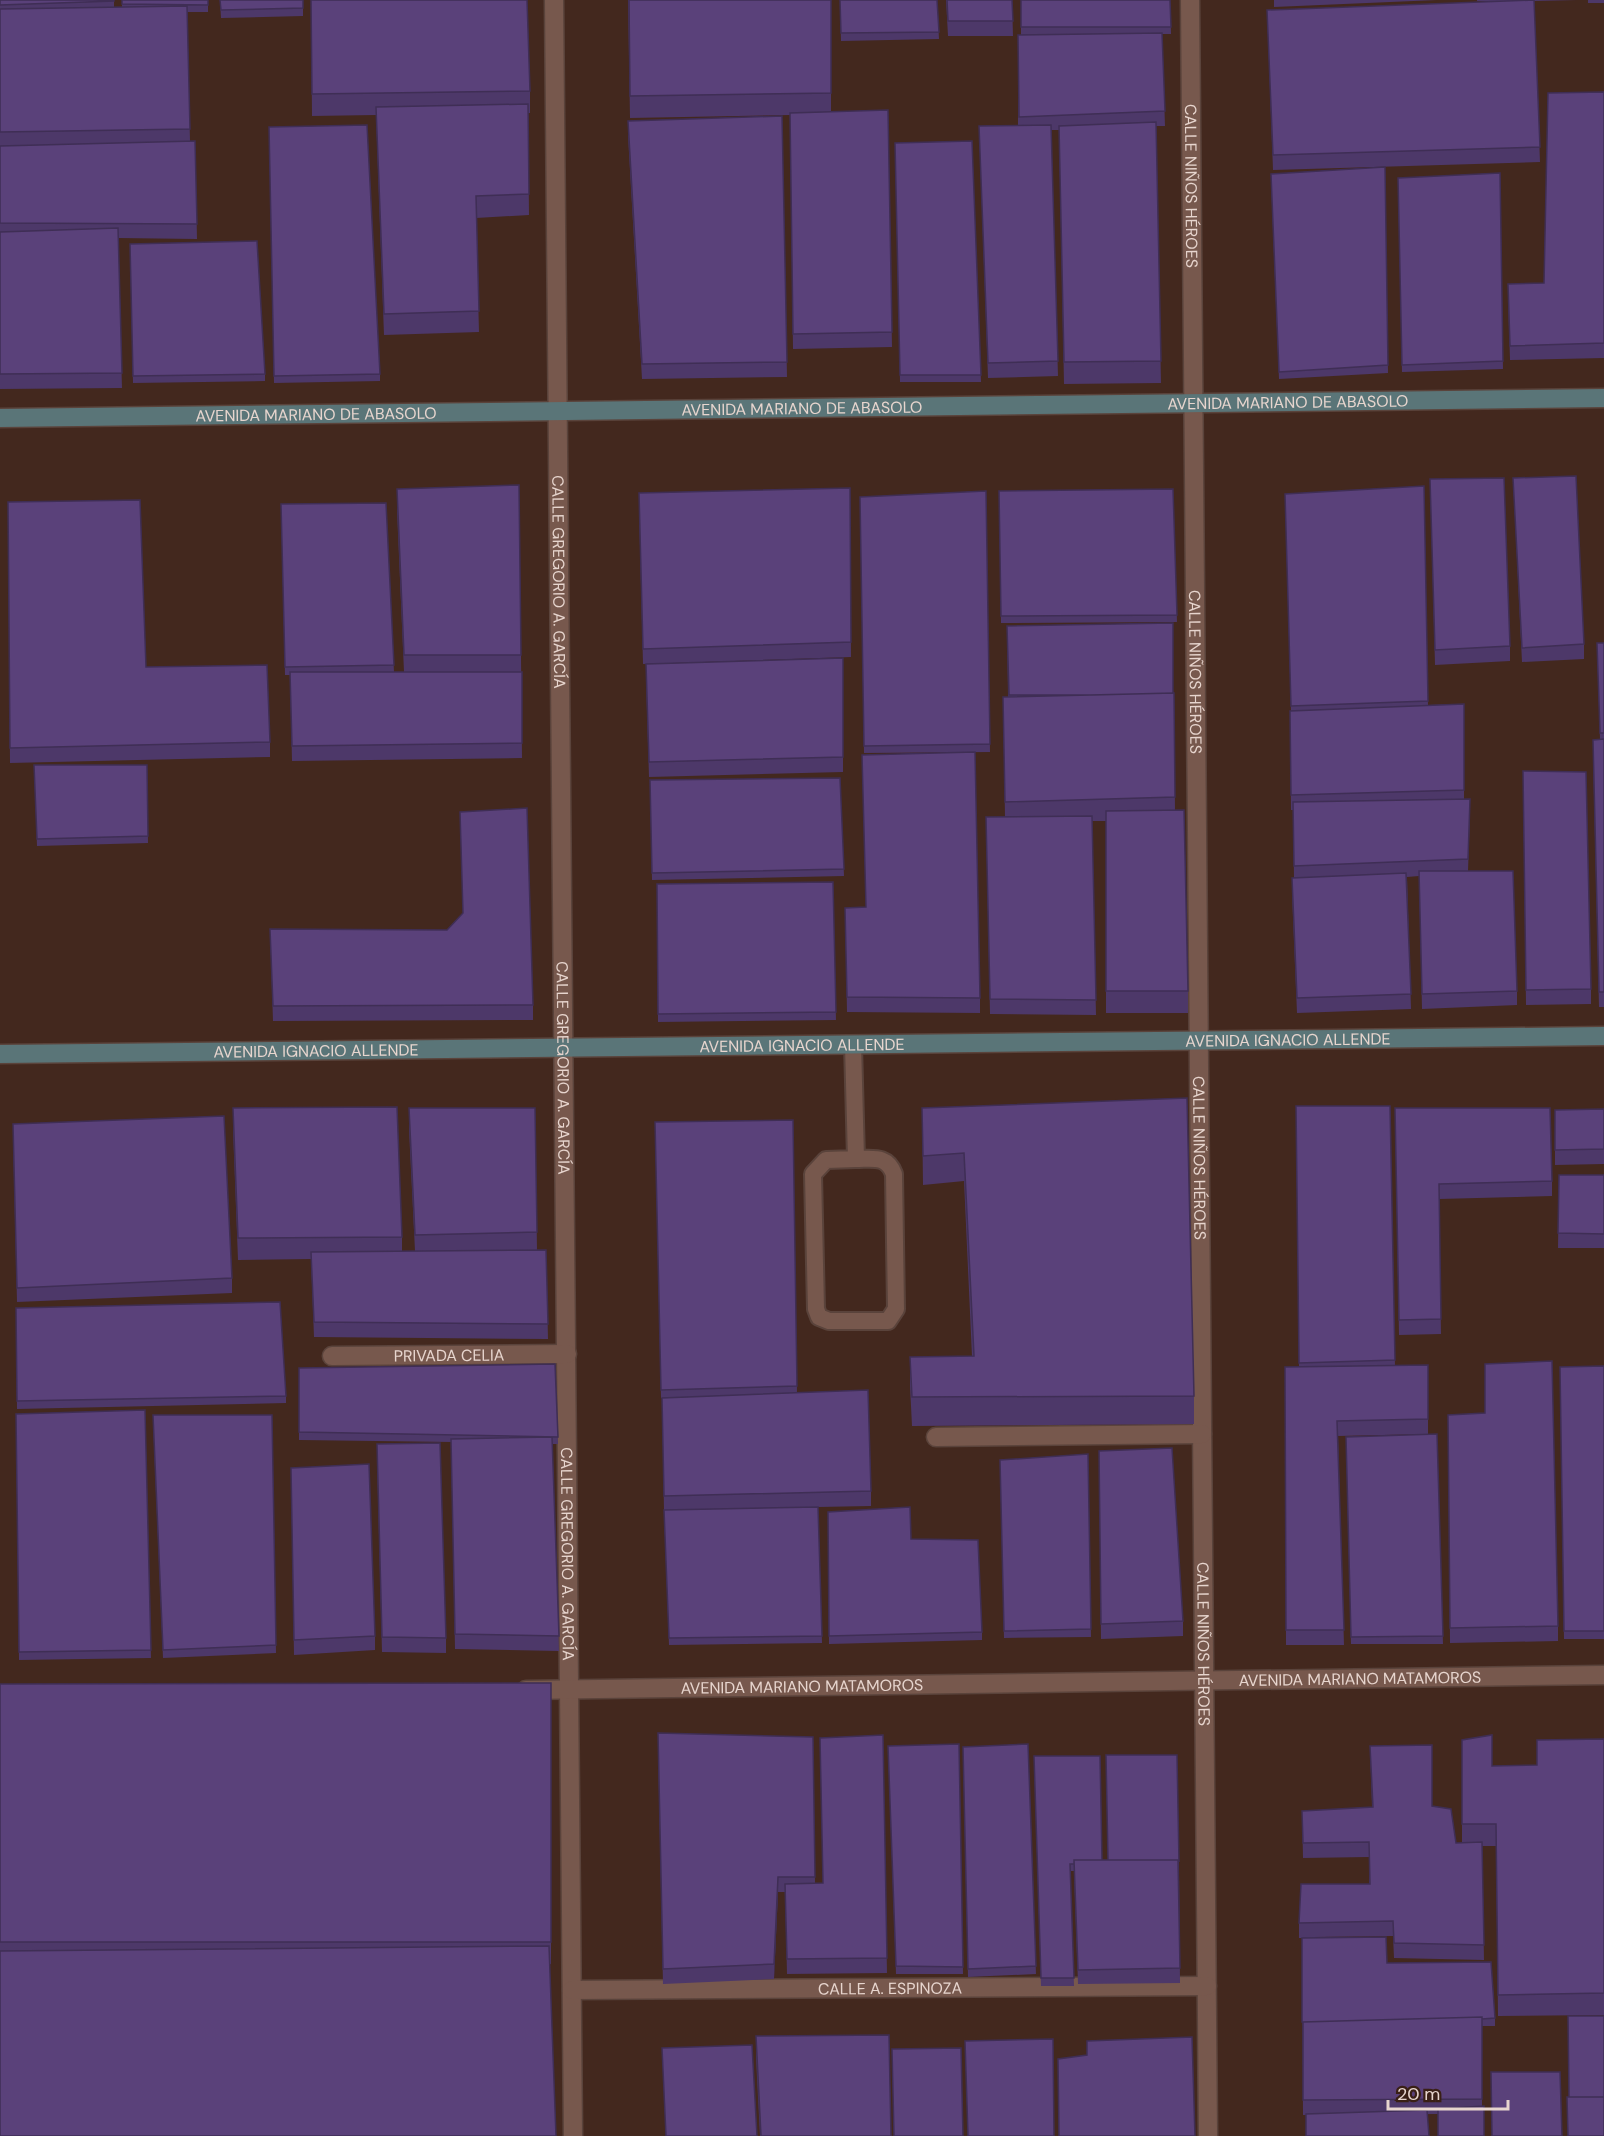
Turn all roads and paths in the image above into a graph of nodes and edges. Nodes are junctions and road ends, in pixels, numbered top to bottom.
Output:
1 (554, 0) edge
2 (1190, 0) edge
3 (1604, 398) edge
4 (1193, 403) junction
5 (558, 411) junction
6 (0, 418) edge
7 (1604, 1036) edge
8 (1199, 1040) junction
9 (854, 1044) junction
10 (564, 1047) junction
11 (0, 1054) edge
12 (856, 1159) junction
13 (567, 1354) junction
14 (332, 1356) dead end
15 (1202, 1434) junction
16 (936, 1437) dead end
17 (1604, 1675) edge
18 (1204, 1681) junction
19 (569, 1690) junction
20 (510, 1691) edge
21 (1207, 1986) junction
22 (572, 1990) junction
23 (573, 2136) edge
24 (1208, 2136) edge

1 - 5 street, CALLE GREGORIO A. GARCÍA
2 - 4 street, CALLE NIÑOS HÉROES
3 - 4 street, AVENIDA MARIANO DE ABASOLO
4 - 5 street, AVENIDA MARIANO DE ABASOLO
4 - 8 street, CALLE NIÑOS HÉROES
5 - 6 street, AVENIDA MARIANO DE ABASOLO
5 - 10 street, CALLE GREGORIO A. GARCÍA
7 - 8 street, AVENIDA IGNACIO ALLENDE
8 - 9 street, AVENIDA IGNACIO ALLENDE
8 - 15 street, CALLE NIÑOS HÉROES
9 - 10 street, AVENIDA IGNACIO ALLENDE
9 - 12 lane
10 - 11 street, AVENIDA IGNACIO ALLENDE
10 - 13 street, CALLE GREGORIO A. GARCÍA
12 - 12 lane
13 - 14 street, PRIVADA CELIA
13 - 19 street, CALLE GREGORIO A. GARCÍA
15 - 16 street
15 - 18 street, CALLE NIÑOS HÉROES
17 - 18 street, AVENIDA MARIANO MATAMOROS
18 - 19 street, AVENIDA MARIANO MATAMOROS
18 - 21 street, CALLE NIÑOS HÉROES
19 - 20 street, AVENIDA MARIANO MATAMOROS
19 - 22 street, CALLE GREGORIO A. GARCÍA
21 - 22 street, CALLE A. ESPINOZA
21 - 24 street, CALLE NIÑOS HÉROES
22 - 23 street, CALLE GREGORIO A. GARCÍA

